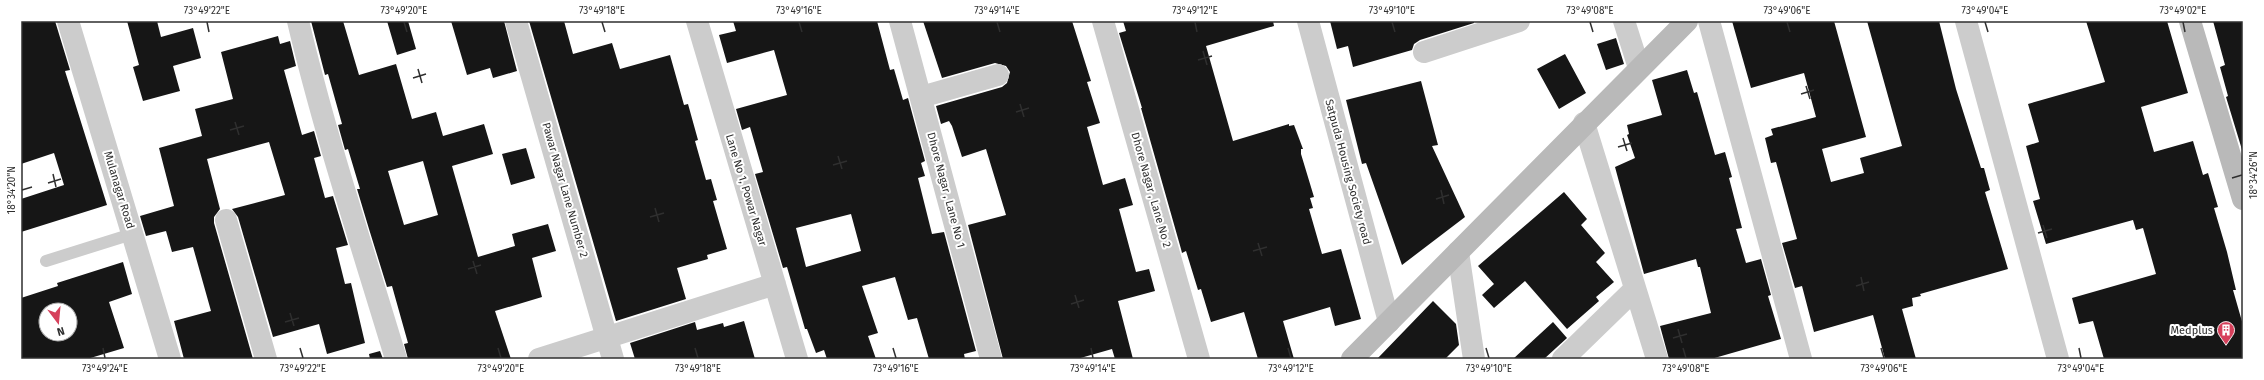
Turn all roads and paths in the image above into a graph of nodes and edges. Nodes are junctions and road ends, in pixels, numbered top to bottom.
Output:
1 (68, 21) edge
2 (298, 21) edge
3 (516, 21) edge
4 (696, 21) edge
5 (900, 21) edge
6 (1103, 21) edge
7 (1308, 21) edge
8 (1519, 21) edge
9 (1624, 21) edge
10 (1687, 21) edge
11 (1709, 21) edge
12 (1966, 21) edge
13 (2190, 21) edge
14 (1424, 52) dead end
15 (1639, 68) junction
16 (998, 75) dead end
17 (921, 97) junction
18 (1584, 124) junction
19 (2243, 199) edge
20 (226, 220) dead end
21 (132, 234) junction
22 (1458, 252) junction
23 (46, 261) dead end
24 (775, 284) junction
25 (1635, 289) junction
26 (1389, 322) junction
27 (606, 338) junction
28 (170, 359) edge
29 (266, 359) edge
30 (396, 359) edge
31 (539, 359) edge
32 (613, 359) edge
33 (797, 359) edge
34 (991, 359) edge
35 (1199, 359) edge
36 (1352, 359) edge
37 (1474, 359) edge
38 (1563, 359) edge
39 (1657, 359) edge
40 (1801, 359) edge
41 (2058, 359) edge

1 - 21 street, Mulanagar Road
2 - 30 street
3 - 27 street, Pawar Nagar Lane Number 2
4 - 24 street, Lane No 1, Powar Nagar
5 - 17 street, Dhore Nagar , Lane No 1
6 - 35 street, Dhore Nagar , Lane No 2
7 - 26 street, Satpuda Housing Society road
8 - 14 street
9 - 15 street
10 - 15 street
11 - 40 street
12 - 41 street
13 - 19 street
15 - 18 street
16 - 17 street
17 - 34 street, Dhore Nagar , Lane No 1
18 - 22 street
18 - 25 street
20 - 29 street
21 - 23 lane
21 - 28 street, Mulanagar Road
22 - 26 street
22 - 37 street
24 - 27 street
24 - 33 street, Lane No 1, Powar Nagar
25 - 38 street
25 - 39 street
26 - 36 street
27 - 31 street
27 - 32 street, Pawar Nagar Lane Number 2

